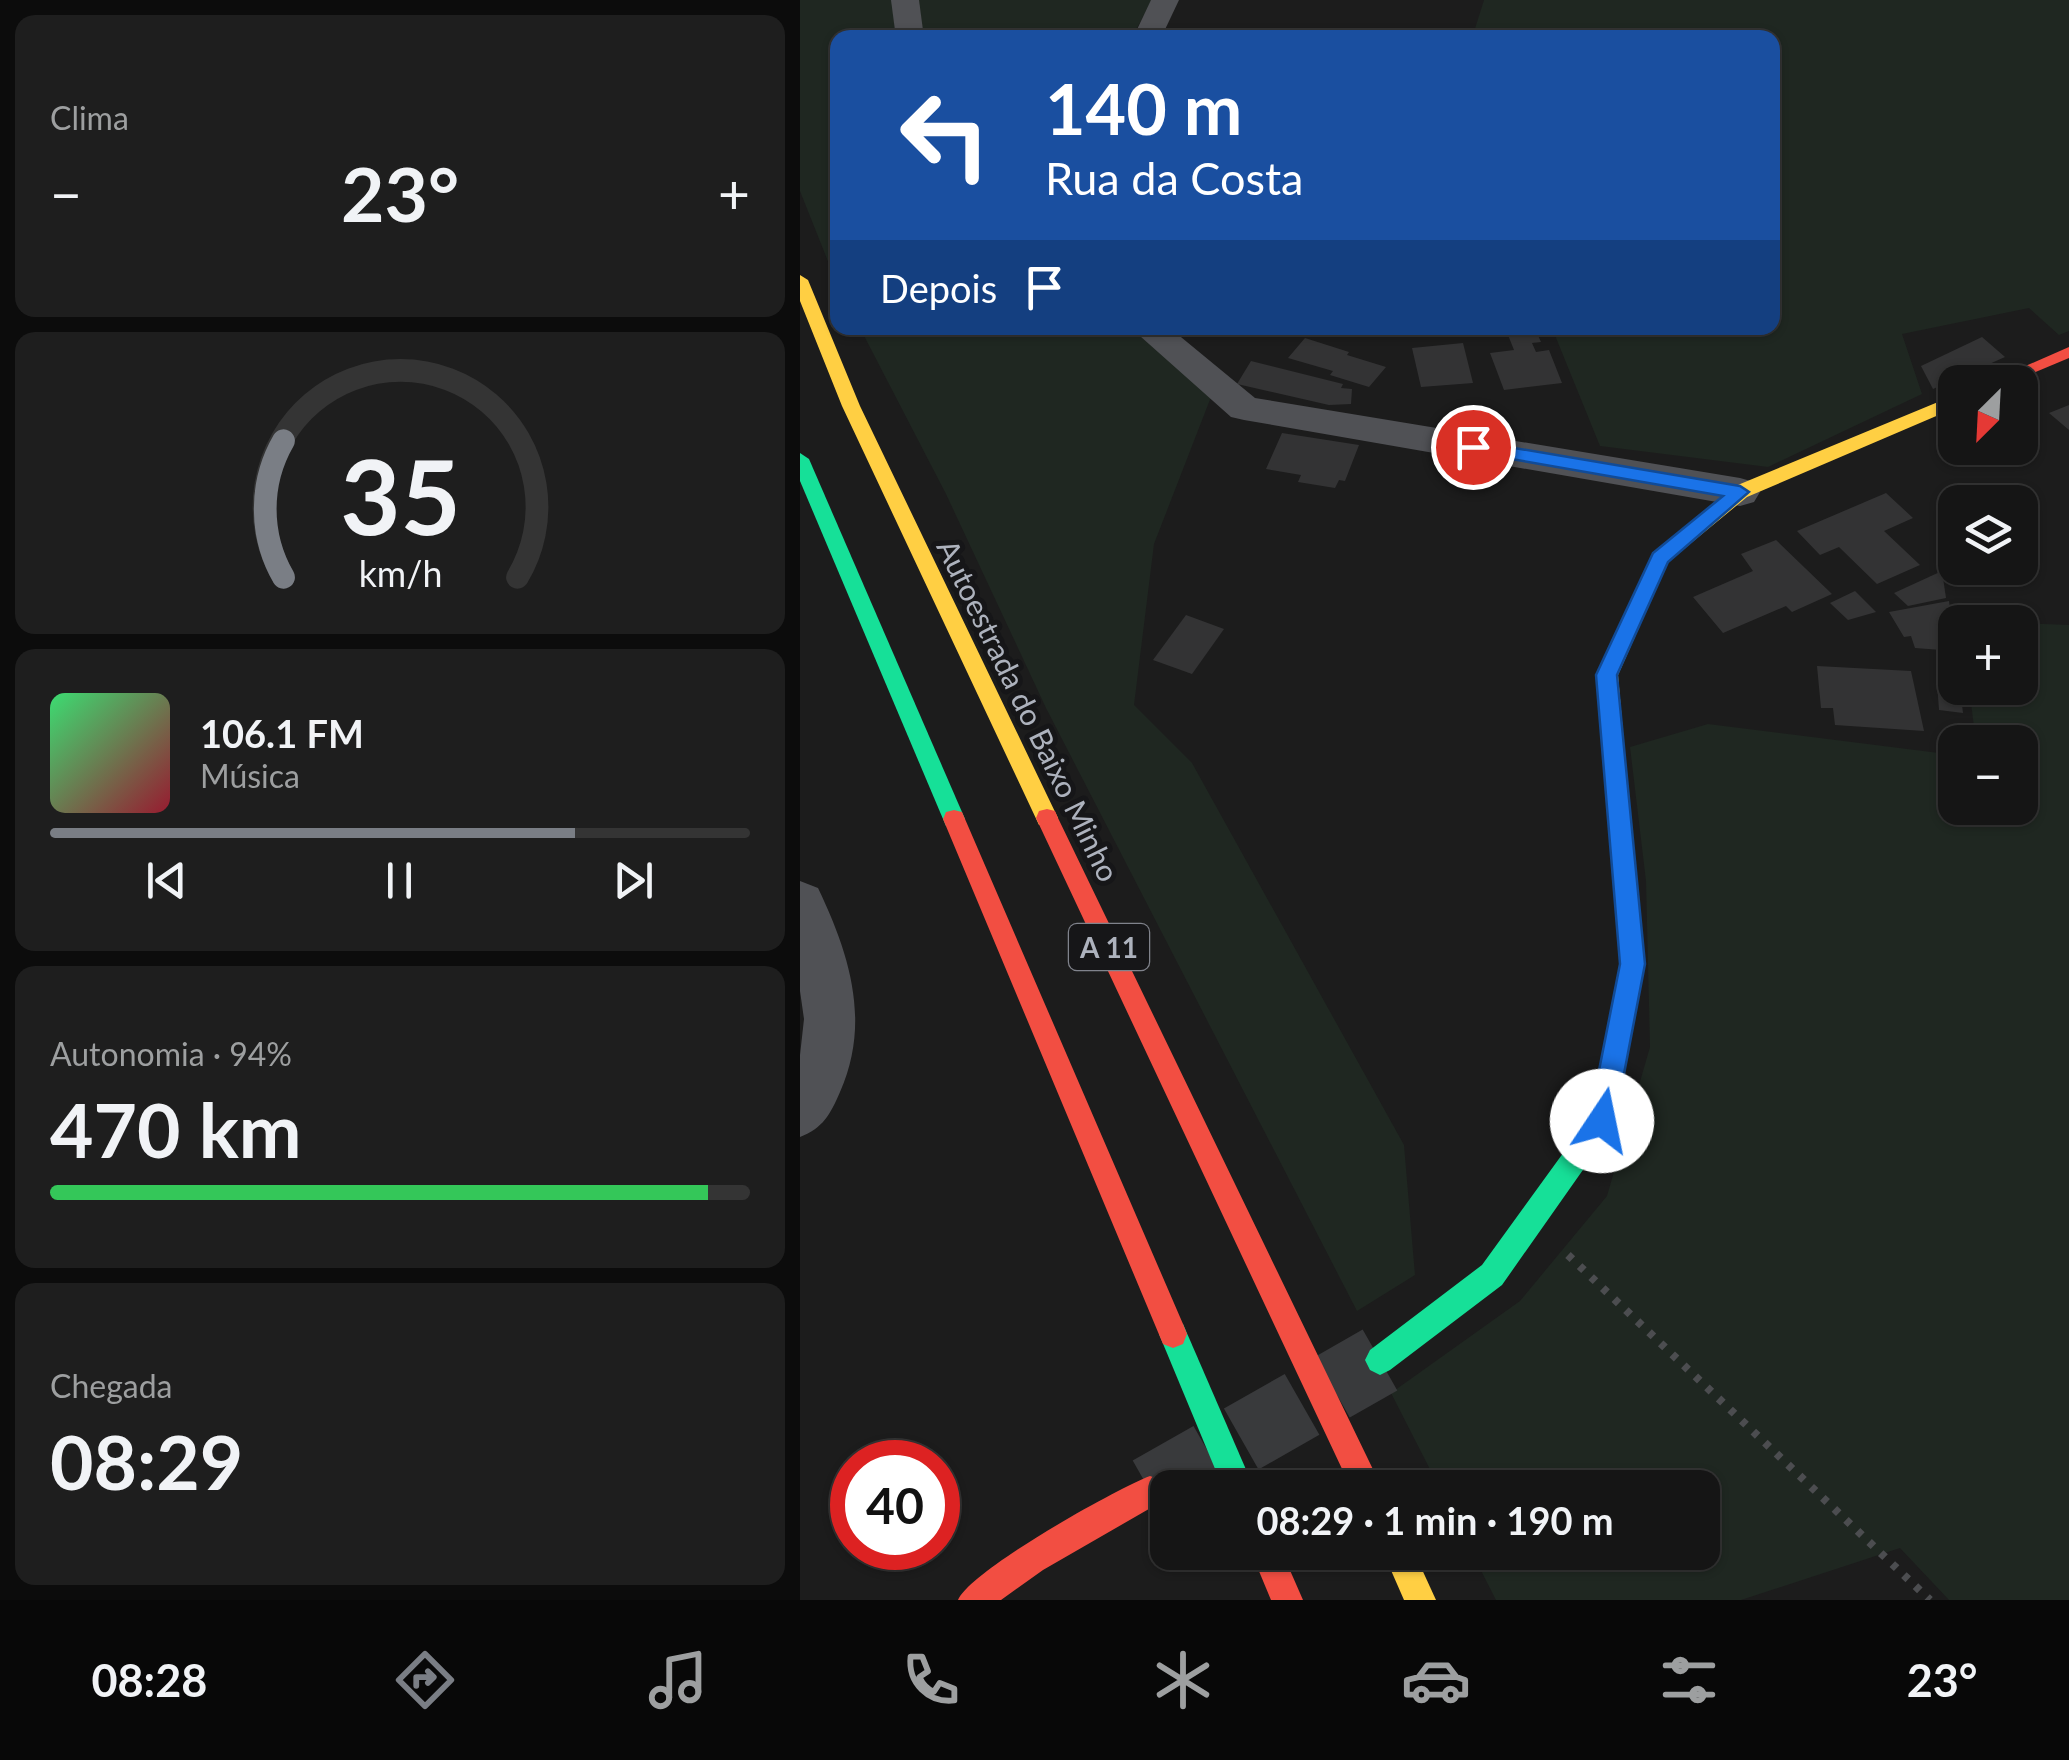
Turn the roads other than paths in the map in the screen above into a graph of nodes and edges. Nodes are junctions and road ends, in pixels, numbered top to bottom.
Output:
1 (904, 0) edge
2 (1165, 0) edge
3 (909, 30) edge
4 (1151, 30) edge
5 (800, 280) edge
6 (1157, 335) edge
7 (2069, 352) edge
8 (2038, 365) edge
9 (1938, 408) edge
10 (800, 459) edge
11 (1740, 492) junction
12 (800, 903) edge
13 (800, 1111) edge
14 (1380, 1360) tunnel mouth
15 (1231, 1470) edge
16 (1357, 1470) edge
17 (1150, 1491) tunnel mouth
18 (1274, 1570) edge
19 (1406, 1570) edge
20 (974, 1600) edge
21 (1287, 1600) edge
22 (1420, 1600) edge

1 - 3 street
2 - 4 street
5 - 16 main road, Autoestrada do Baixo Minho / A 11
6 - 11 street
7 - 8 main road
9 - 11 main road
10 - 15 main road
11 - 14 main road
12 - 13 street
17 - 20 main road
18 - 21 main road
19 - 22 main road

